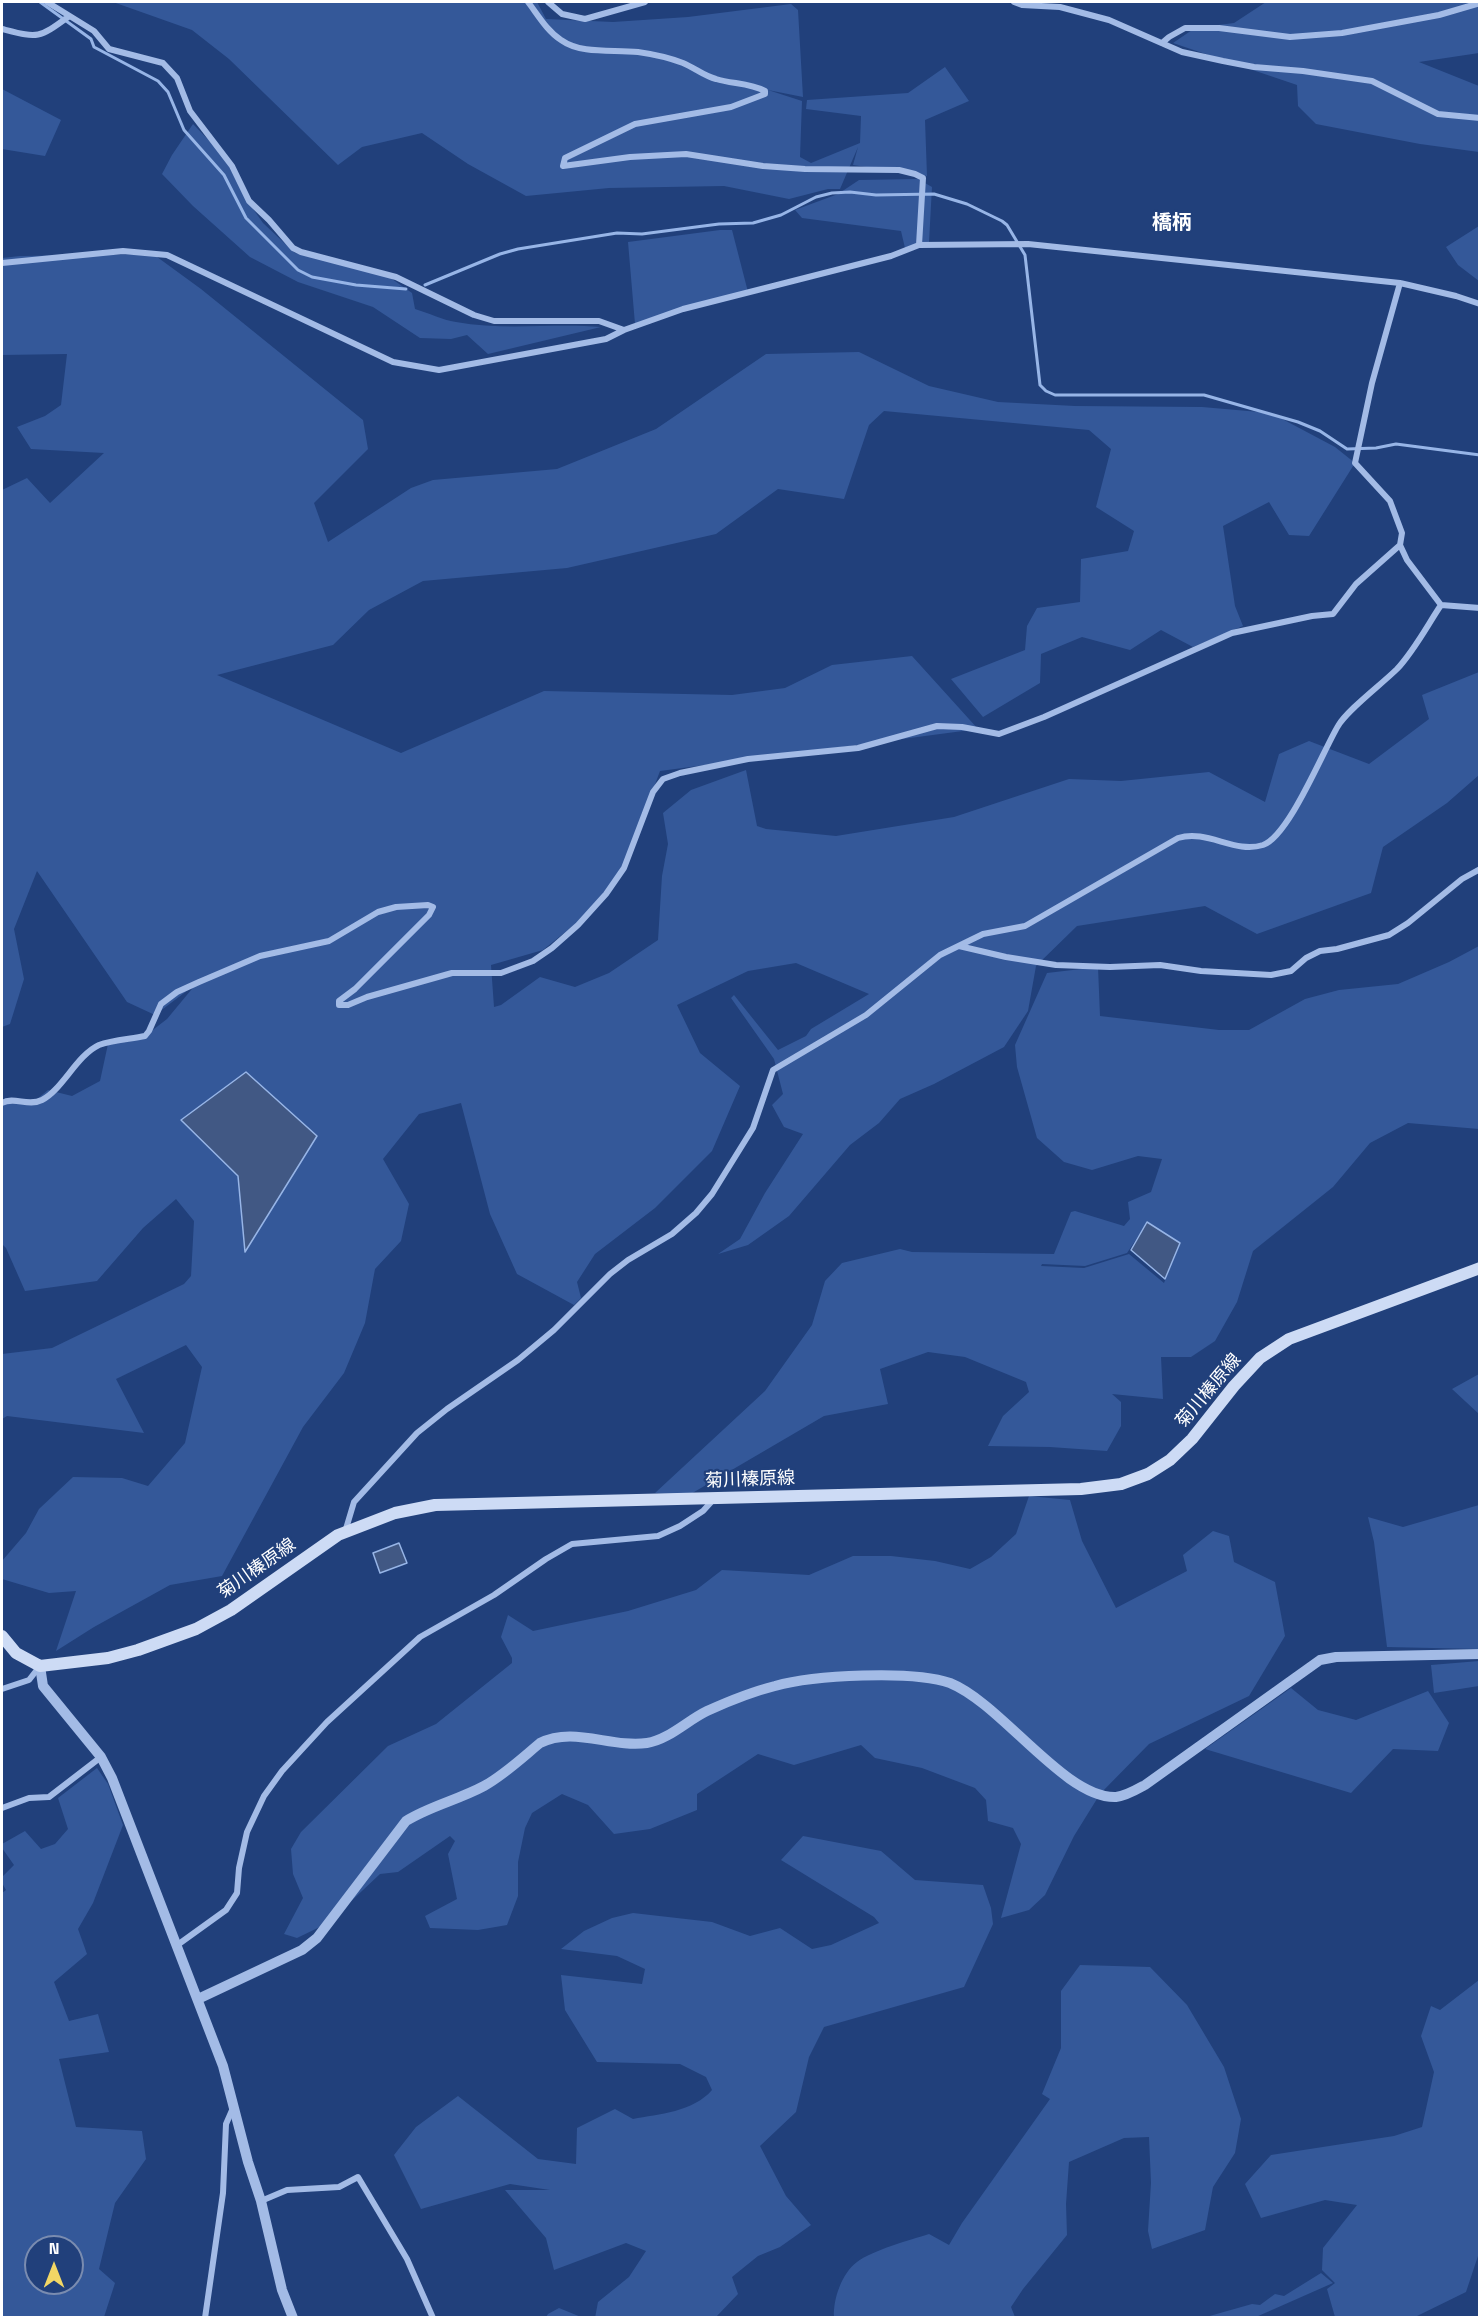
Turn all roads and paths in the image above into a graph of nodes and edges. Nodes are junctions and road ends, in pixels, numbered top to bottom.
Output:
1 (47, 2) edge
2 (528, 2) edge
3 (548, 2) edge
4 (645, 2) edge
5 (1014, 2) edge
6 (1479, 3) edge
7 (68, 17) junction
8 (2, 29) edge
9 (1162, 43) junction
10 (1479, 118) edge
11 (919, 245) junction
12 (2, 263) edge
13 (1400, 283) junction
14 (1479, 304) edge
15 (624, 330) junction
16 (1400, 545) junction
17 (1441, 605) junction
18 (1479, 608) edge
19 (1479, 870) edge
20 (958, 946) junction
21 (2, 1102) edge
22 (1479, 1268) edge
23 (713, 1499) junction
24 (344, 1533) junction
25 (2, 1635) edge
26 (1479, 1654) edge
27 (40, 1666) junction
28 (2, 1689) edge
29 (101, 1757) junction
30 (2, 1808) edge
31 (176, 1946) junction
32 (198, 1999) junction
33 (234, 2107) junction
34 (261, 2201) junction
35 (205, 2318) edge
36 (293, 2318) edge
37 (433, 2318) edge

1 - 7 street
2 - 11 street
3 - 4 street
5 - 9 street
6 - 9 street
7 - 8 street
7 - 15 street
9 - 10 street
11 - 13 street
11 - 15 street
12 - 15 street
13 - 14 street
13 - 16 street
16 - 17 street
16 - 21 street
17 - 18 street
17 - 20 street
19 - 20 street
20 - 24 street
22 - 23 main road, 菊川榛原線
23 - 24 main road, 菊川榛原線
23 - 31 street
24 - 27 main road, 菊川榛原線
25 - 27 main road
26 - 32 street
27 - 28 street
27 - 29 street
29 - 30 street
29 - 31 street
31 - 32 street
32 - 33 street
33 - 34 street
33 - 35 street
34 - 36 street
34 - 37 street

